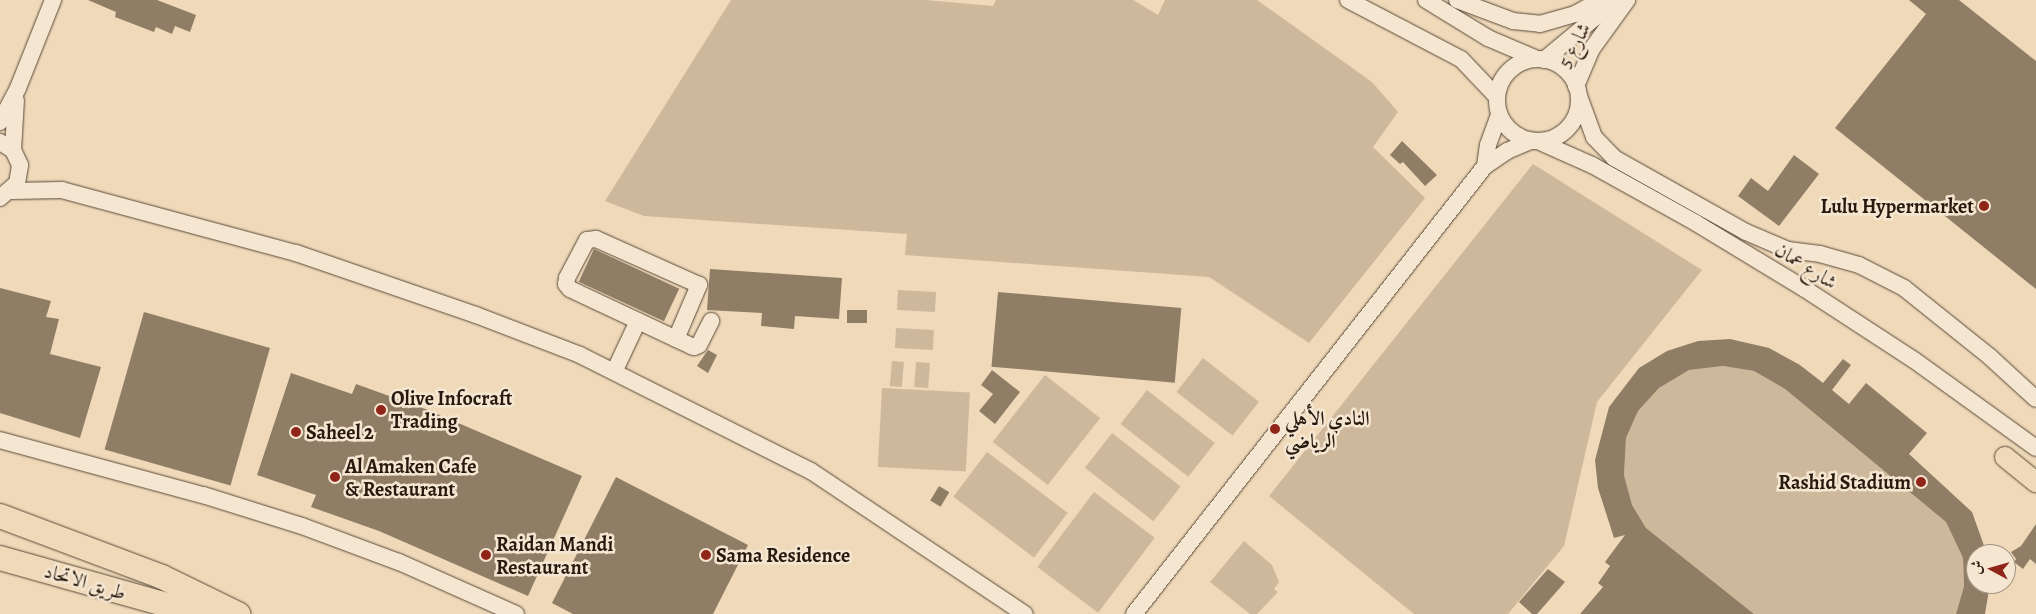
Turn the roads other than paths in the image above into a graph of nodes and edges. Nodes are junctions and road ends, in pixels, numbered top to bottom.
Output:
1 (53, 0) edge
2 (1348, 0) edge
3 (1426, 0) edge
4 (1458, 0) edge
5 (1600, 0) edge
6 (1616, 0) edge
7 (1627, 0) edge
8 (1540, 59) junction
9 (18, 88) junction
10 (1578, 91) junction
11 (1497, 97) junction
12 (1499, 115) junction
13 (0, 122) edge
14 (1536, 142) junction
15 (6, 146) edge
16 (20, 165) junction
17 (1485, 166) junction
18 (62, 190) junction
19 (6, 194) edge
20 (711, 320) dead end
21 (638, 321) junction
22 (676, 339) junction
23 (614, 370) junction
24 (2036, 399) edge
25 (0, 440) edge
26 (2036, 448) edge
27 (2005, 457) dead end
28 (2036, 482) edge
29 (0, 516) edge
30 (0, 558) edge
31 (1018, 612) edge
32 (199, 614) edge
33 (238, 614) edge
34 (516, 614) edge
35 (1134, 614) edge

1 - 9 street
2 - 11 street
3 - 8 street
4 - 5 street
6 - 8 street, شارع 5
7 - 10 street, شارع 5
8 - 10 street
8 - 11 street
9 - 13 street
9 - 15 street
10 - 14 street
10 - 24 street, شارع عمان
11 - 12 street
12 - 14 street
12 - 17 street
14 - 17 street
14 - 26 street, شارع عمان
15 - 16 street
16 - 18 street
16 - 19 street
17 - 35 street
18 - 19 street
18 - 23 street
20 - 22 street
21 - 22 street
21 - 22 street
21 - 23 street
23 - 31 street
25 - 34 street
27 - 28 main road
29 - 33 highway
30 - 32 highway, طريق الاتحاد

